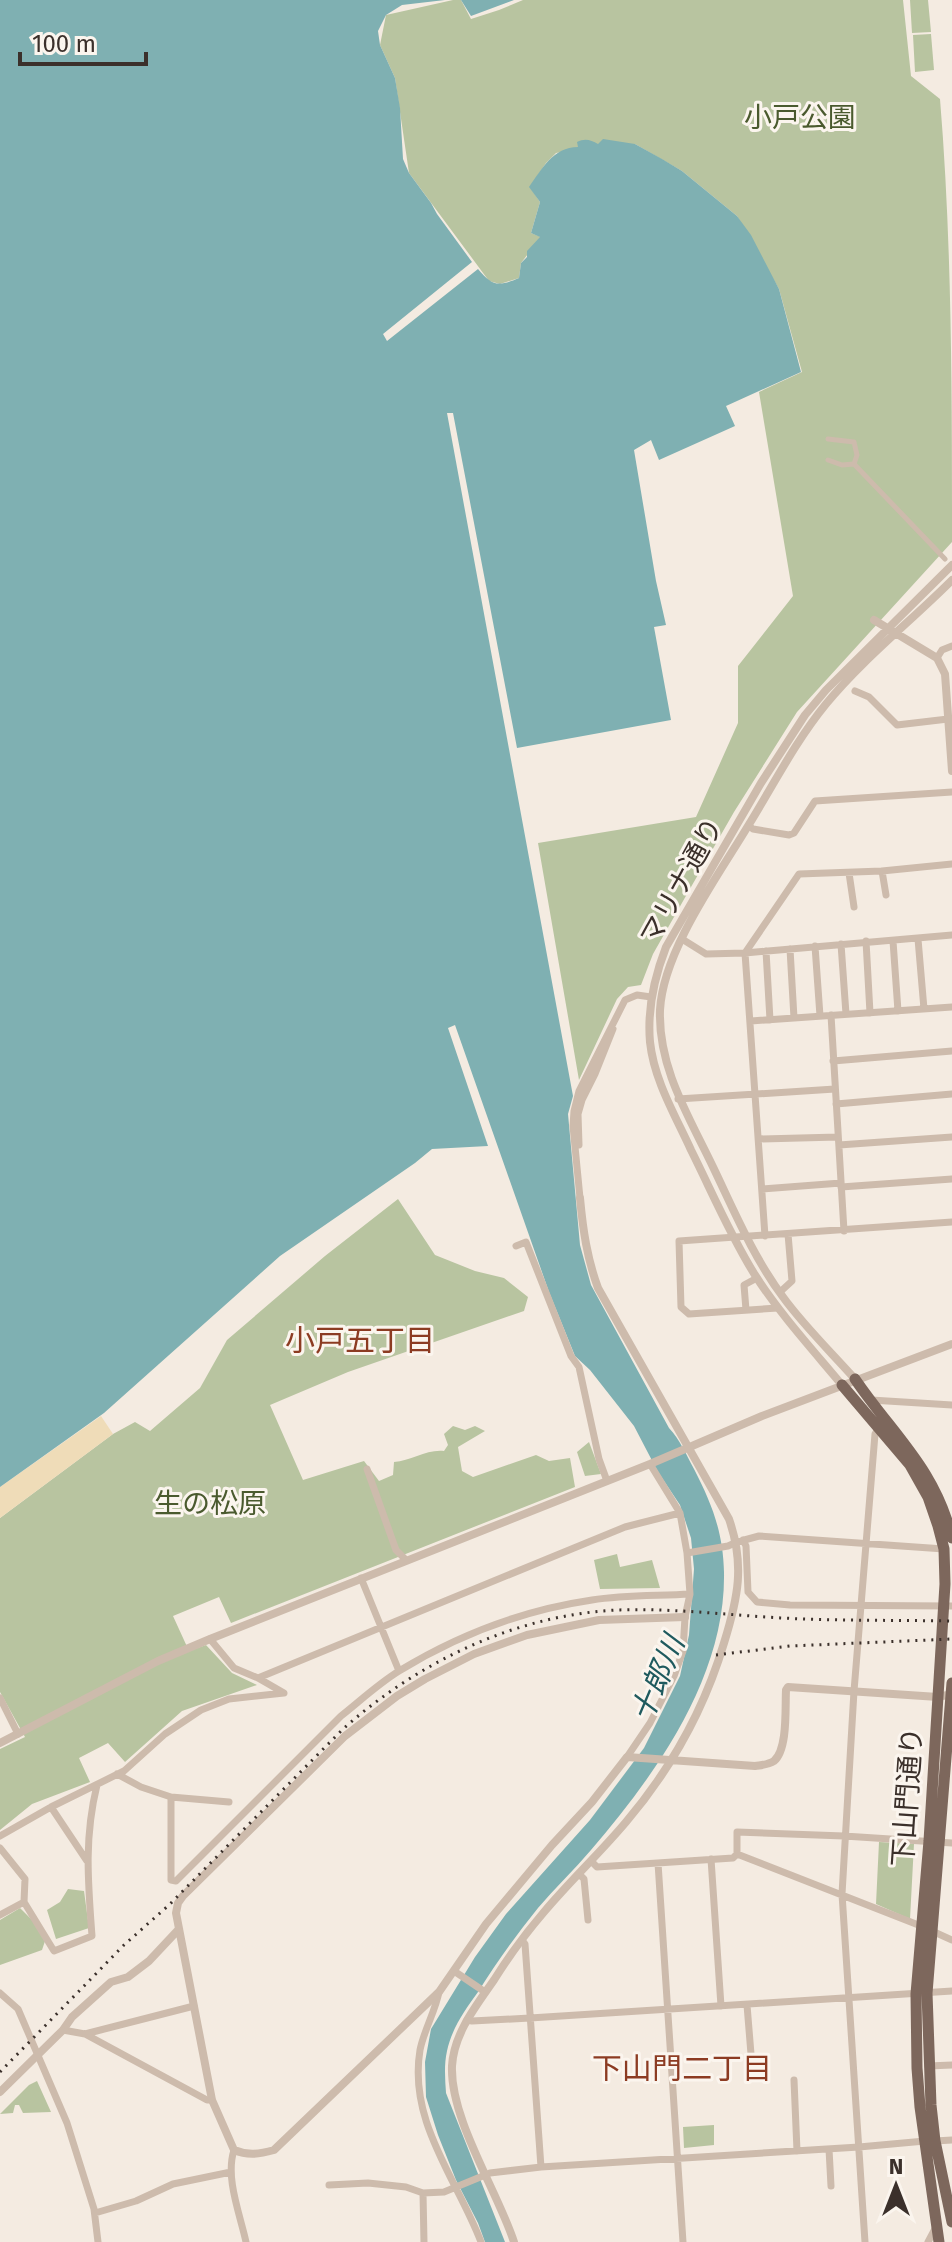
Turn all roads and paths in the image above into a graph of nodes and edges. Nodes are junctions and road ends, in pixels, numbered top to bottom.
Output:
1 (828, 439) dead end
2 (828, 460) dead end
3 (854, 464) junction
4 (948, 562) edge
5 (952, 580) edge
6 (874, 620) dead end
7 (889, 628) junction
8 (898, 633) junction
9 (952, 646) edge
10 (937, 658) junction
11 (855, 691) dead end
12 (948, 719) junction
13 (952, 771) edge
14 (952, 792) edge
15 (749, 826) junction
16 (952, 864) edge
17 (882, 871) junction
18 (849, 873) junction
19 (886, 895) dead end
20 (854, 907) dead end
21 (952, 935) edge
22 (682, 939) junction
23 (918, 939) junction
24 (866, 941) junction
25 (893, 941) junction
26 (841, 944) junction
27 (815, 946) junction
28 (790, 949) junction
29 (766, 951) junction
30 (745, 953) junction
31 (651, 997) junction
32 (952, 1007) edge
33 (924, 1009) junction
34 (898, 1011) junction
35 (870, 1013) junction
36 (846, 1014) junction
37 (831, 1015) junction
38 (820, 1016) junction
39 (794, 1018) junction
40 (770, 1020) junction
41 (751, 1021) junction
42 (952, 1051) edge
43 (833, 1061) junction
44 (835, 1089) junction
45 (756, 1094) junction
46 (952, 1094) edge
47 (678, 1099) junction
48 (836, 1104) junction
49 (952, 1137) edge
50 (759, 1139) junction
51 (838, 1141) junction
52 (952, 1179) edge
53 (841, 1185) junction
54 (762, 1189) junction
55 (580, 1198) joint
56 (952, 1222) edge
57 (844, 1231) junction
58 (788, 1234) junction
59 (765, 1236) junction
60 (734, 1237) junction
61 (746, 1237) junction
62 (516, 1246) dead end
63 (757, 1278) junction
64 (780, 1292) junction
65 (778, 1308) junction
66 (746, 1310) junction
67 (952, 1344) edge
68 (855, 1379) junction
69 (842, 1385) junction
70 (869, 1400) junction
71 (952, 1405) edge
72 (879, 1428) junction
73 (690, 1447) junction
74 (650, 1464) junction
75 (367, 1469) dead end
76 (607, 1481) junction
77 (680, 1513) junction
78 (952, 1538) edge
79 (736, 1543) junction
80 (865, 1544) junction
81 (944, 1549) junction
82 (691, 1553) junction
83 (406, 1560) junction
84 (361, 1578) junction
85 (690, 1594) junction
86 (861, 1606) junction
87 (948, 1606) edge
88 (685, 1617) junction
89 (381, 1626) junction
90 (210, 1639) junction
91 (399, 1671) junction
92 (258, 1678) junction
93 (952, 1683) edge
94 (854, 1691) junction
95 (952, 1694) edge
96 (938, 1697) junction
97 (0, 1698) edge
98 (18, 1734) junction
99 (0, 1743) edge
100 (628, 1757) junction
101 (669, 1760) junction
102 (117, 1774) junction
103 (97, 1785) junction
104 (171, 1797) junction
105 (229, 1802) dead end
106 (51, 1807) junction
107 (0, 1836) edge
108 (844, 1836) junction
109 (940, 1842) edge
110 (0, 1848) edge
111 (737, 1854) junction
112 (711, 1859) junction
113 (87, 1861) junction
114 (591, 1861) junction
115 (658, 1863) junction
116 (579, 1874) junction
117 (842, 1894) junction
118 (24, 1902) junction
119 (0, 1915) edge
120 (588, 1920) dead end
121 (927, 1928) junction
122 (179, 1929) junction
123 (522, 1940) junction
124 (952, 1940) edge
125 (456, 1973) junction
126 (952, 1991) edge
127 (439, 1992) junction
128 (484, 1992) junction
129 (922, 1993) junction
130 (1, 1995) edge
131 (849, 1998) junction
132 (747, 2005) junction
133 (194, 2006) junction
134 (721, 2006) junction
135 (668, 2010) junction
136 (530, 2018) junction
137 (467, 2020) junction
138 (63, 2030) junction
139 (85, 2034) junction
140 (38, 2054) junction
141 (751, 2054) dead end
142 (952, 2065) edge
143 (928, 2066) junction
144 (794, 2080) dead end
145 (0, 2092) edge
146 (212, 2100) junction
147 (952, 2140) edge
148 (930, 2141) junction
149 (859, 2147) junction
150 (829, 2149) junction
151 (234, 2150) junction
152 (797, 2151) junction
153 (678, 2159) junction
154 (541, 2167) junction
155 (231, 2172) junction
156 (484, 2175) junction
157 (329, 2185) dead end
158 (831, 2186) dead end
159 (454, 2187) junction
160 (423, 2193) junction
161 (95, 2213) junction
162 (951, 2214) edge
163 (936, 2227) junction
164 (98, 2242) edge
165 (246, 2242) edge
166 (424, 2242) edge
167 (481, 2242) edge
168 (514, 2242) edge
169 (683, 2242) edge
170 (865, 2242) edge
171 (928, 2242) edge
172 (939, 2242) edge

1 - 3 street
2 - 3 street
3 - 4 street
4 - 7 street, マリナ通り
5 - 8 street, マリナ通り
6 - 7 street
7 - 8 street
7 - 31 street, マリナ通り
8 - 10 street
8 - 15 street, マリナ通り
9 - 10 street
10 - 12 street
11 - 12 street
12 - 13 street
14 - 15 street
15 - 22 street, マリナ通り
16 - 17 street
17 - 18 street
17 - 19 street
18 - 20 street
18 - 30 street
21 - 23 street
22 - 30 street
22 - 47 street, マリナ通り
23 - 25 street
23 - 33 street
24 - 25 street
24 - 26 street
24 - 35 street
25 - 34 street
26 - 27 street
26 - 36 street
27 - 28 street
27 - 38 street
28 - 29 street
28 - 39 street
29 - 30 street
29 - 40 street
30 - 41 street
31 - 55 street
31 - 60 street, マリナ通り
32 - 33 street
33 - 34 street
34 - 35 street
35 - 36 street
36 - 37 street
37 - 38 street
37 - 43 street
38 - 39 street
39 - 40 street
40 - 41 street
41 - 45 street
42 - 43 street
43 - 44 street
44 - 45 street
44 - 48 street
45 - 47 street
45 - 50 street
46 - 48 street
47 - 61 street, マリナ通り
48 - 51 street
49 - 51 street
50 - 51 street
50 - 54 street
51 - 53 street
52 - 53 street
53 - 54 street
53 - 57 street
54 - 59 street
55 - 73 street
56 - 57 street
57 - 58 street
58 - 59 street
58 - 64 street
59 - 61 street
60 - 61 street
60 - 63 street, マリナ通り
60 - 66 street
61 - 64 street, マリナ通り
62 - 76 street
63 - 65 street, マリナ通り
63 - 66 street
64 - 68 street, マリナ通り
65 - 66 street
65 - 69 street, マリナ通り
67 - 68 street
68 - 69 street
68 - 70 main road
69 - 72 main road, 下山門通り
69 - 73 street
70 - 71 street
70 - 78 main road
72 - 80 street
72 - 81 main road, 下山門通り
73 - 74 street
73 - 79 street
74 - 76 street
74 - 77 street
75 - 83 street
76 - 83 street
77 - 82 street
77 - 89 street
79 - 80 street
79 - 82 street
79 - 86 street
79 - 101 street
80 - 81 street
80 - 86 street
81 - 87 main road, 下山門通り
82 - 85 street
83 - 84 street
84 - 89 street
84 - 90 street
85 - 88 street
85 - 91 street
86 - 87 street
86 - 94 street
87 - 96 main road, 下山門通り
88 - 100 street
88 - 122 street
89 - 91 street
89 - 92 street
90 - 92 street
90 - 98 street
91 - 104 street
92 - 102 street
93 - 95 main road, 下山門通り
94 - 96 street
94 - 101 street
94 - 108 street
95 - 96 street
95 - 109 main road, 下山門通り
96 - 109 main road, 下山門通り
97 - 98 street
98 - 99 street
100 - 101 street
100 - 125 street
101 - 114 street
102 - 103 street
102 - 104 street
103 - 106 street
103 - 113 street
104 - 105 street
106 - 107 street
106 - 113 street
108 - 109 street
108 - 111 street
108 - 117 street
109 - 121 main road, 下山門通り
110 - 118 street
111 - 112 street
111 - 117 street
112 - 115 street
112 - 134 street
113 - 118 street
114 - 115 street
114 - 116 street
115 - 135 street
116 - 120 street
116 - 123 street
117 - 121 street
117 - 131 street
118 - 119 street
121 - 124 street
121 - 129 main road, 下山門通り
122 - 133 street
122 - 138 street
123 - 128 street
123 - 136 street
125 - 127 street
125 - 128 street
126 - 129 street
127 - 151 street
127 - 159 street
128 - 137 street
129 - 131 street
129 - 143 main road, 下山門通り
129 - 148 main road, 下山門通り
130 - 140 street
131 - 132 street
131 - 149 street
132 - 134 street
132 - 141 street
133 - 139 street
133 - 146 street
134 - 135 street
135 - 136 street
135 - 153 street
136 - 137 street
136 - 154 street
137 - 156 street
138 - 139 street
138 - 140 street
139 - 146 street
140 - 145 street
140 - 161 street
142 - 143 street
143 - 148 main road, 下山門通り
144 - 152 street
146 - 151 street
147 - 148 street
148 - 149 street
148 - 162 main road, 下山門通り
148 - 163 main road, 下山門通り
149 - 150 street
149 - 170 street
150 - 152 street
150 - 158 street
151 - 155 street
152 - 153 street
153 - 154 street
153 - 169 street
154 - 156 street
155 - 161 street
155 - 165 street
156 - 159 street
156 - 168 street
157 - 160 street
159 - 160 street
159 - 167 street
160 - 166 street
161 - 164 street
162 - 163 street
163 - 171 street
163 - 172 main road, 下山門通り

